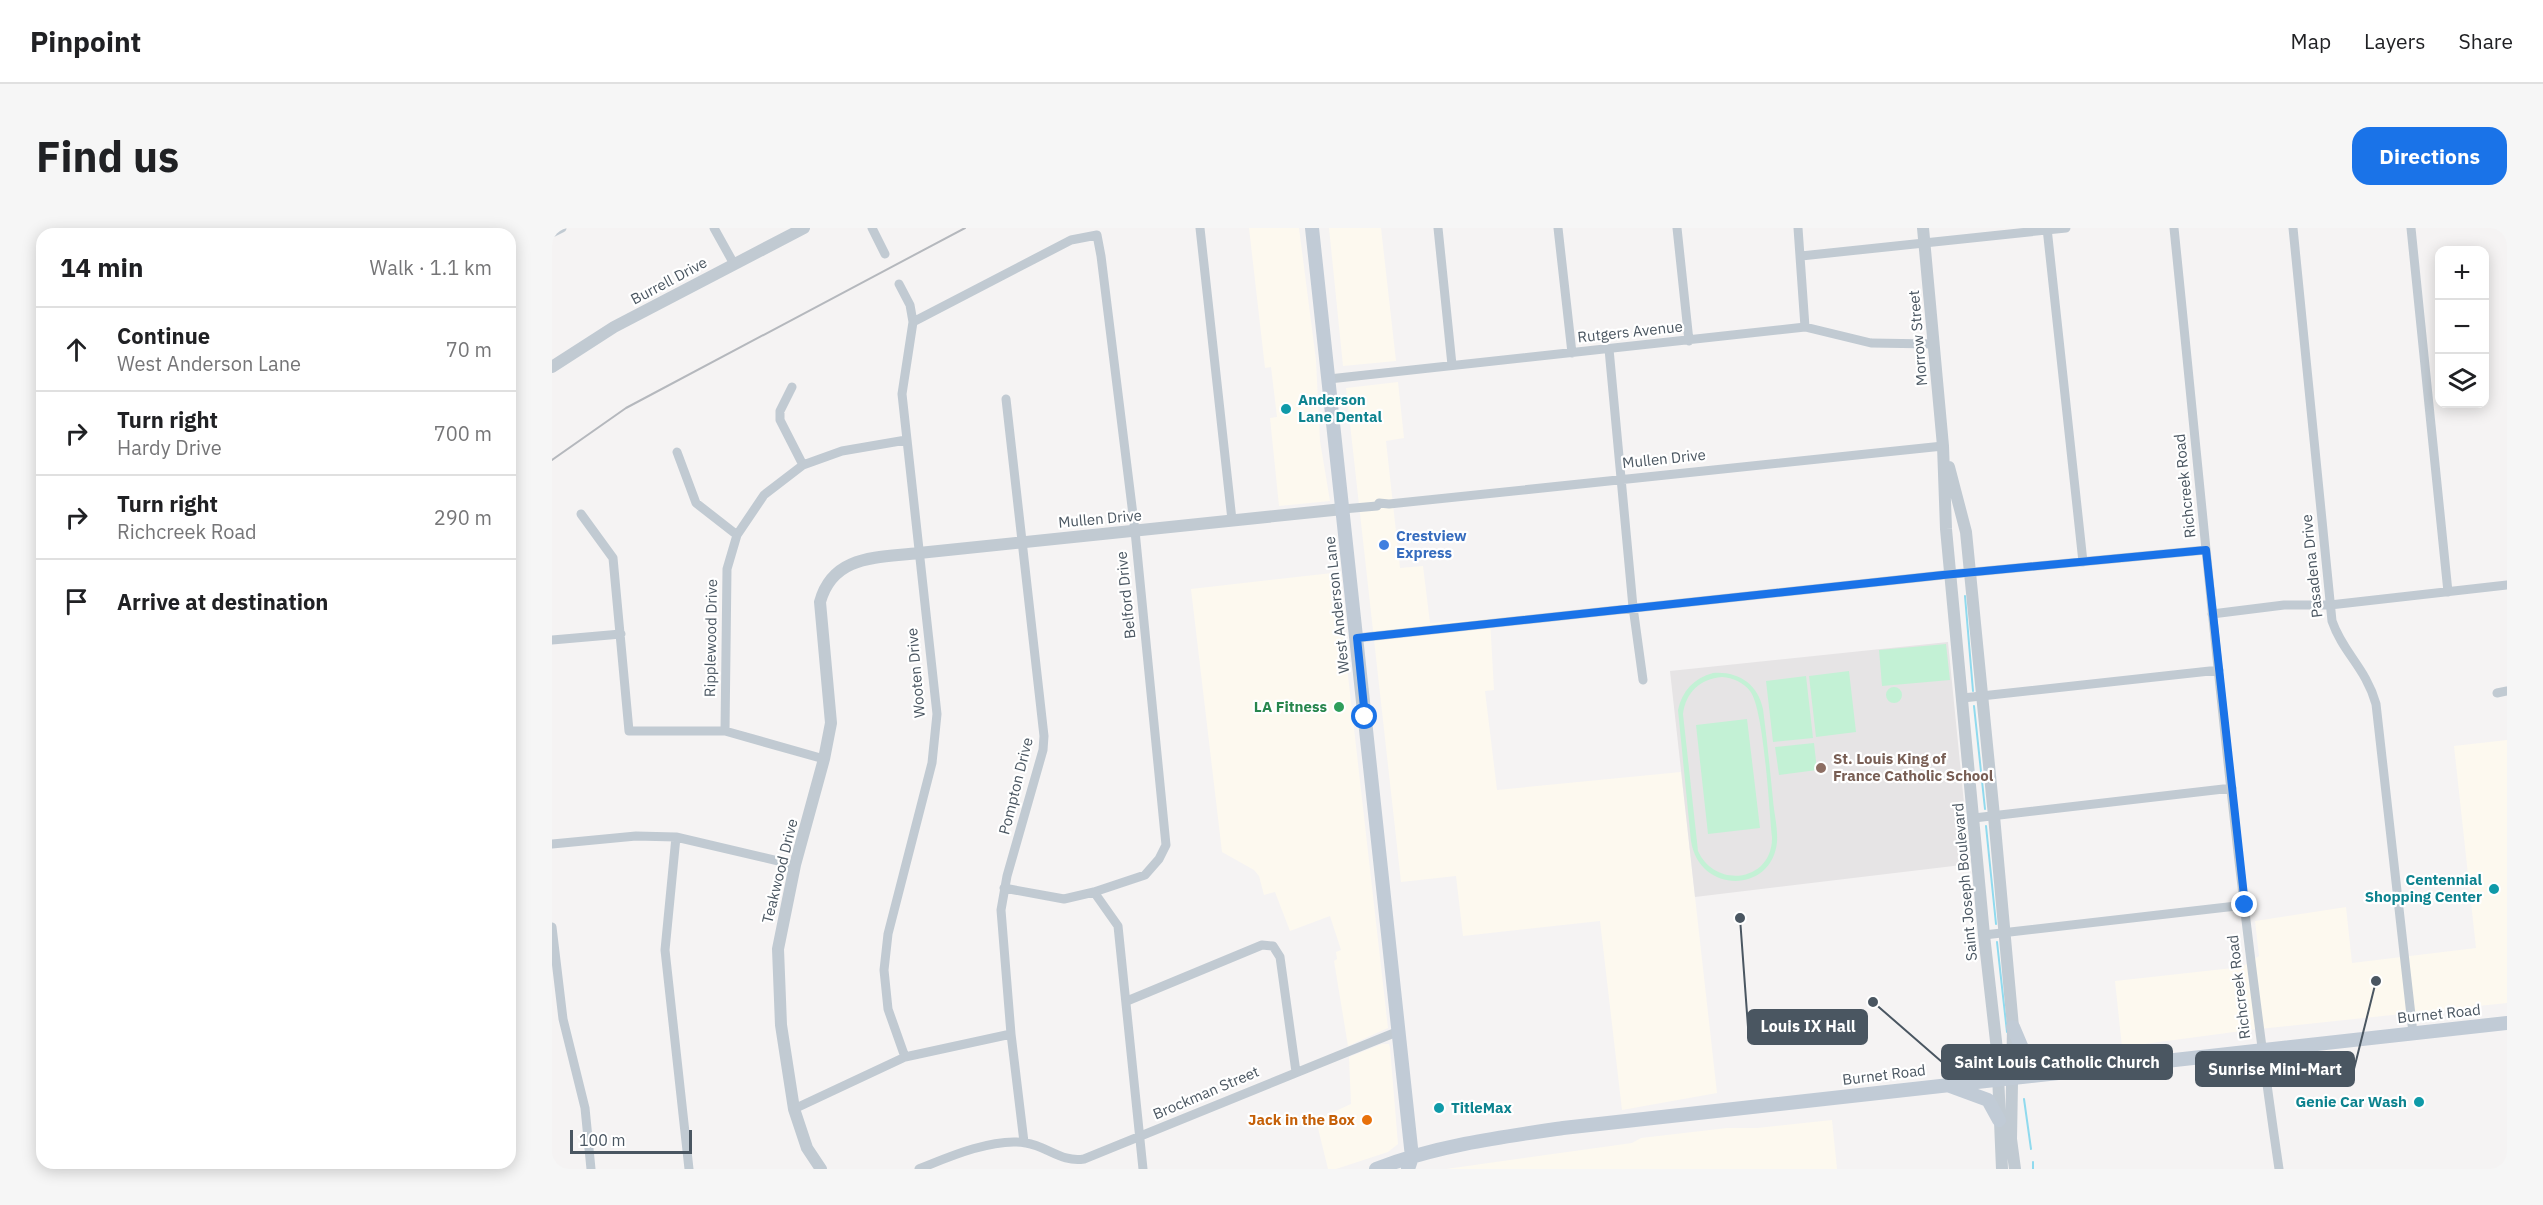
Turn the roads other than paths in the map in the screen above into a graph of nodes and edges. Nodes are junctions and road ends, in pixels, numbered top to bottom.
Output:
1 (562, 228) edge
2 (714, 228) edge
3 (804, 228) edge
4 (872, 228) edge
5 (1200, 228) edge
6 (1312, 228) edge
7 (1438, 228) edge
8 (1558, 228) edge
9 (1677, 228) edge
10 (1798, 228) edge
11 (1923, 228) edge
12 (2066, 228) edge
13 (2174, 228) edge
14 (2293, 228) edge
15 (2412, 228) edge
16 (2047, 229) edge
17 (552, 233) edge
18 (1924, 242) junction
19 (885, 254) dead end
20 (1801, 255) junction
21 (734, 264) junction
22 (899, 284) dead end
23 (913, 322) junction
24 (1805, 327) junction
25 (1689, 341) junction
26 (1933, 344) junction
27 (1609, 349) junction
28 (1572, 353) junction
29 (1452, 365) junction
30 (552, 367) edge
31 (1329, 379) junction
32 (792, 387) dead end
33 (1006, 399) dead end
34 (906, 441) junction
35 (1943, 446) junction
36 (677, 453) dead end
37 (803, 465) junction
38 (1622, 478) junction
39 (1343, 509) junction
40 (581, 514) dead end
41 (1232, 520) junction
42 (1135, 531) junction
43 (737, 535) junction
44 (1022, 540) junction
45 (2206, 550) junction
46 (919, 553) junction
47 (2083, 562) junction
48 (1971, 572) junction
49 (1951, 574) junction
50 (831, 578) joint
51 (2507, 585) edge
52 (2448, 592) junction
53 (2330, 605) junction
54 (1633, 607) junction
55 (2212, 614) junction
56 (621, 634) junction
57 (1357, 638) junction
58 (552, 640) edge
59 (2219, 670) junction
60 (1643, 680) dead end
61 (1983, 697) junction
62 (1963, 698) junction
63 (725, 730) junction
64 (824, 759) junction
65 (2232, 788) junction
66 (1994, 816) junction
67 (1974, 818) junction
68 (676, 837) junction
69 (552, 844) edge
70 (795, 865) junction
71 (1004, 888) junction
72 (1094, 892) junction
73 (2245, 905) junction
74 (552, 927) edge
75 (2005, 933) junction
76 (1984, 935) junction
77 (1127, 1001) junction
78 (2507, 1023) edge
79 (2013, 1027) junction
80 (1399, 1031) junction
81 (2413, 1033) junction
82 (1011, 1034) junction
83 (2262, 1051) junction
84 (905, 1057) junction
85 (1296, 1072) junction
86 (2040, 1075) junction
87 (2012, 1078) junction
88 (1998, 1079) junction
89 (1945, 1085) junction
90 (794, 1109) junction
91 (1999, 1120) junction
92 (1140, 1136) junction
93 (1024, 1142) junction
94 (1413, 1165) edge
95 (591, 1169) edge
96 (688, 1169) edge
97 (821, 1169) edge
98 (919, 1169) edge
99 (1143, 1169) edge
100 (1376, 1169) edge
101 (2002, 1169) edge
102 (2015, 1169) edge
103 (2279, 1169) edge

1 - 17 street
2 - 21 street
3 - 21 street, Burrell Drive
4 - 19 street
5 - 41 street
6 - 31 main road, West Anderson Lane
7 - 29 street
8 - 28 street
9 - 25 street
10 - 20 street
11 - 18 street, Morrow Street
12 - 16 street
13 - 45 street, Richcreek Road
14 - 53 street, Pasadena Drive
15 - 52 street
16 - 18 street
16 - 47 street
18 - 20 street
18 - 26 street, Morrow Street
20 - 24 street
21 - 30 street, Burrell Drive
22 - 23 street, Wooten Drive
23 - 34 street, Wooten Drive
23 - 42 street, Belford Drive
24 - 25 street, Rutgers Avenue
24 - 26 street, Rutgers Avenue
25 - 27 street, Rutgers Avenue
26 - 35 street, Morrow Street
27 - 28 street, Rutgers Avenue
27 - 38 street
28 - 29 street, Rutgers Avenue
29 - 31 street, Rutgers Avenue
31 - 39 main road, West Anderson Lane
32 - 37 street
33 - 44 street, Pompton Drive
34 - 37 street, Ripplewood Drive
34 - 46 street, Wooten Drive
35 - 38 street, Mullen Drive
35 - 48 street, Morrow Street
35 - 49 street, Morrow Street
36 - 43 street
37 - 43 street, Ripplewood Drive
38 - 39 street, Mullen Drive
38 - 54 street
39 - 41 street, Mullen Drive
39 - 57 main road, West Anderson Lane
40 - 56 street
41 - 42 street, Mullen Drive
42 - 44 street, Mullen Drive
42 - 72 street, Belford Drive
43 - 63 street, Ripplewood Drive
44 - 46 street, Mullen Drive
44 - 71 street, Pompton Drive
45 - 47 street
45 - 55 street, Richcreek Road
46 - 50 street, Mullen Drive
46 - 84 street, Wooten Drive
47 - 48 street
48 - 49 street
48 - 61 street
49 - 54 street
49 - 62 street, Saint Joseph Boulevard
50 - 64 street, Teakwood Drive
51 - 52 street
52 - 53 street
53 - 55 street
53 - 81 street, Pasadena Drive
54 - 57 street
54 - 60 street
55 - 59 street, Richcreek Road
56 - 58 street
56 - 63 street
57 - 80 main road, West Anderson Lane
59 - 61 street
59 - 65 street, Richcreek Road
61 - 62 street
61 - 66 street
62 - 67 street, Saint Joseph Boulevard
63 - 64 street
64 - 70 street, Teakwood Drive
65 - 66 street
65 - 73 street, Richcreek Road
66 - 67 street
66 - 75 street
67 - 76 street, Saint Joseph Boulevard
68 - 69 street
68 - 70 street
68 - 96 street
70 - 90 street, Teakwood Drive
71 - 72 street
71 - 82 street, Pompton Drive
72 - 77 street
73 - 75 street
73 - 83 street, Richcreek Road
74 - 95 street
75 - 76 street
75 - 79 street
76 - 88 street, Saint Joseph Boulevard
77 - 85 street
77 - 92 street
78 - 81 main road, Burnet Road
79 - 86 main road
79 - 87 street
80 - 85 street, Brockman Street
80 - 94 main road, West Anderson Lane
81 - 83 main road, Burnet Road
82 - 84 street
82 - 93 street, Pompton Drive
83 - 86 main road, Burnet Road
83 - 103 street, Richcreek Road
84 - 90 street
85 - 92 street, Brockman Street
86 - 87 main road, Burnet Road
87 - 88 main road, Burnet Road
87 - 102 street
88 - 89 main road, Burnet Road
88 - 91 street, Saint Joseph Boulevard
89 - 91 main road
89 - 94 main road, Burnet Road
90 - 97 street, Teakwood Drive
91 - 101 street, Saint Joseph Boulevard
92 - 93 street, Brockman Street
92 - 99 street
93 - 98 street
94 - 100 main road, Burnet Road

